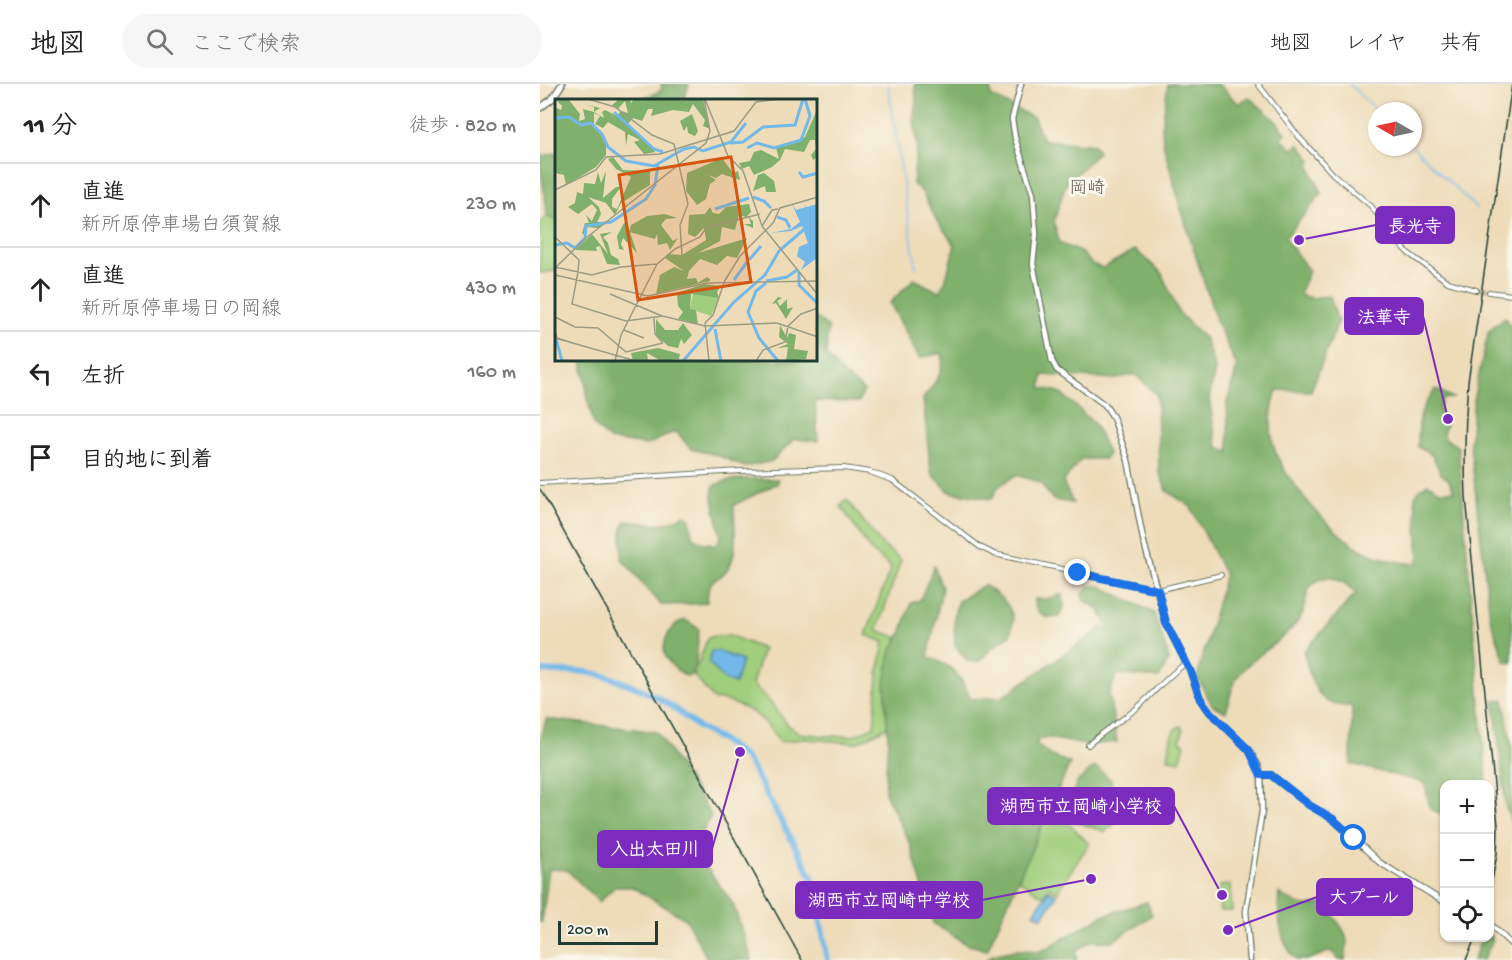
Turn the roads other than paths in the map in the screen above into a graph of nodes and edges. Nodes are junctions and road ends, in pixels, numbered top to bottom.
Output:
1 (562, 84) edge
2 (1021, 84) edge
3 (1258, 84) edge
4 (540, 108) edge
5 (1476, 290) tunnel mouth
6 (1489, 292) tunnel mouth
7 (1512, 295) edge
8 (540, 483) edge
9 (1221, 575) dead end
10 (1158, 590) junction
11 (1186, 663) junction
12 (1088, 745) dead end
13 (1261, 775) junction
14 (1440, 900) edge
15 (1494, 929) edge
16 (1512, 945) edge
17 (1250, 960) edge

1 - 4 highway
2 - 10 main road
3 - 5 street
6 - 7 street
8 - 10 street
9 - 10 street
10 - 11 main road
11 - 12 street
11 - 13 main road
13 - 14 main road
13 - 17 main road
15 - 16 main road

